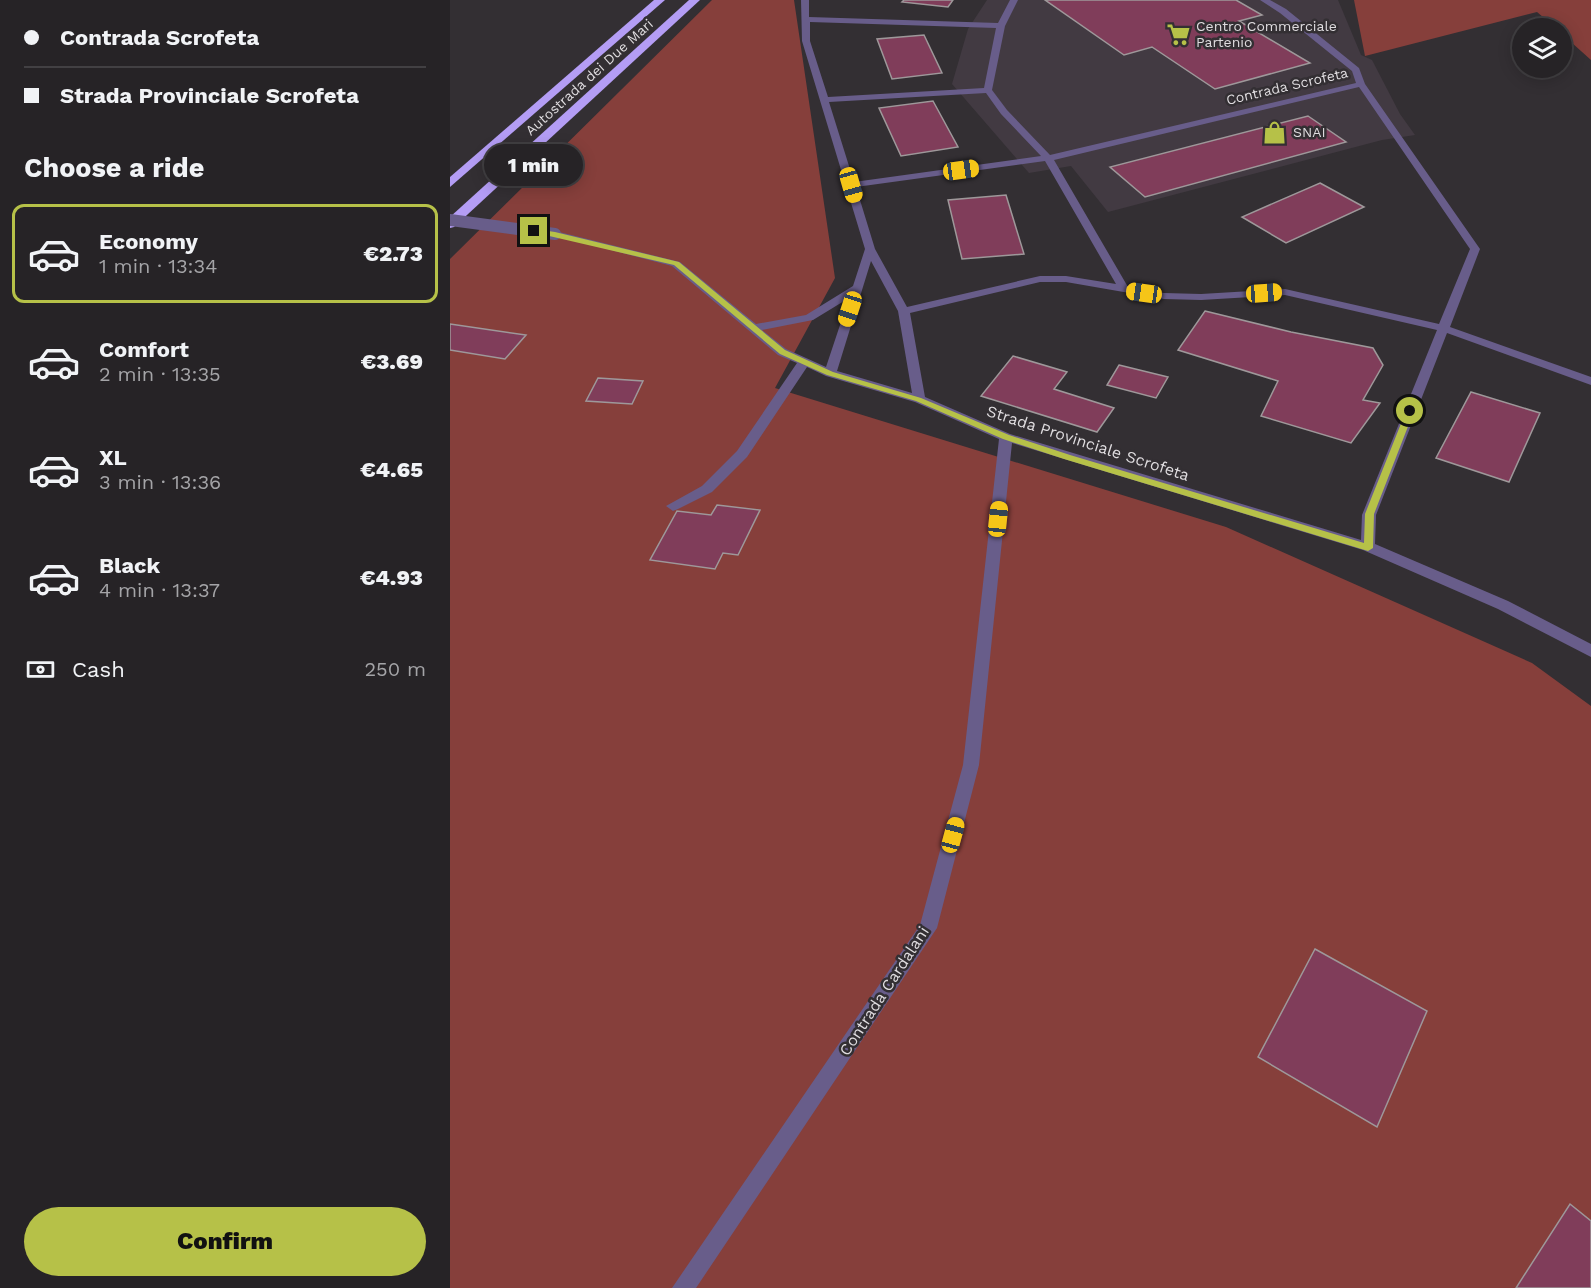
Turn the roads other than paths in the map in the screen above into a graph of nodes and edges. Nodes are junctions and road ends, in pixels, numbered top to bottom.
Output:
1 (660, 0) edge
2 (695, 0) edge
3 (805, 0) edge
4 (1014, 0) edge
5 (1264, 0) edge
6 (805, 19) junction
7 (1001, 26) junction
8 (1361, 84) junction
9 (988, 90) junction
10 (825, 100) junction
11 (1048, 158) junction
12 (450, 183) edge
13 (851, 185) junction
14 (450, 222) edge
15 (870, 249) junction
16 (857, 288) junction
17 (1125, 290) junction
18 (904, 311) junction
19 (754, 328) junction
20 (1443, 328) junction
21 (804, 362) junction
22 (830, 373) junction
23 (1591, 381) edge
24 (919, 399) junction
25 (1006, 437) junction
26 (673, 506) dead end
27 (1368, 548) junction
28 (1591, 651) edge
29 (683, 1288) edge

1 - 12 highway, Autostrada dei Due Mari
2 - 14 highway, Autostrada dei Due Mari
3 - 6 street
4 - 7 street
5 - 8 street
6 - 7 street
6 - 10 street
7 - 9 street
8 - 11 street, Contrada Scrofeta
8 - 20 street, Contrada Scrofeta
9 - 10 street
9 - 11 street
10 - 13 street
11 - 13 street, Contrada Scrofeta
11 - 17 street
13 - 15 street
14 - 19 street, Strada Provinciale Scrofeta, bridge
15 - 16 street
15 - 18 street
16 - 19 street
16 - 22 street
17 - 18 street
17 - 20 street
18 - 24 street
19 - 21 street, Strada Provinciale Scrofeta
20 - 23 street
20 - 27 street, Contrada Scrofeta
21 - 22 street, Strada Provinciale Scrofeta
21 - 26 street
22 - 24 street, Strada Provinciale Scrofeta
24 - 25 street, Strada Provinciale Scrofeta
25 - 27 street, Strada Provinciale Scrofeta
25 - 29 street, Contrada Cardalani
27 - 28 street, Strada Provinciale Scrofeta

